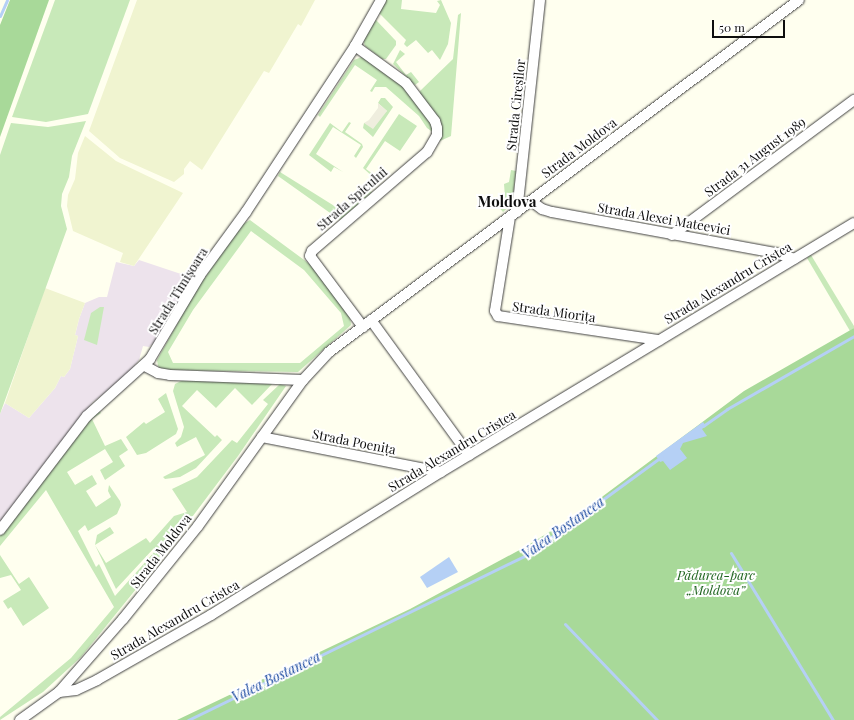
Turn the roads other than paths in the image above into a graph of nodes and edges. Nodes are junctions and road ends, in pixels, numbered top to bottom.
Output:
1 (381, 0) edge
2 (540, 0) edge
3 (799, 0) edge
4 (355, 46) junction
5 (854, 100) edge
6 (532, 201) junction
7 (514, 215) junction
8 (854, 223) edge
9 (672, 235) junction
10 (794, 258) junction
11 (371, 320) junction
12 (363, 327) junction
13 (659, 340) junction
14 (145, 366) junction
15 (303, 380) junction
16 (262, 437) junction
17 (469, 455) junction
18 (441, 472) junction
19 (0, 530) edge
20 (59, 692) junction
21 (20, 720) edge

1 - 4 street, Strada Timișoara
2 - 7 street, Strada Cireșilor
3 - 6 street, Strada Moldova
4 - 12 street, Strada Spicului
4 - 14 street, Strada Timișoara
5 - 9 street, Strada 31 August 1989
6 - 7 street, Strada Moldova
6 - 9 street, Strada Alexei Mateevici
7 - 11 street, Strada Moldova
7 - 13 street, Strada Miorița
8 - 10 street, Strada Alexandru Cristea
9 - 10 street, Strada Alexei Mateevici
10 - 13 street, Strada Alexandru Cristea
11 - 12 street, Strada Moldova
11 - 17 street
12 - 15 street, Strada Moldova
13 - 17 street, Strada Alexandru Cristea
14 - 15 street
14 - 19 street, Strada Timișoara
15 - 16 street, Strada Moldova
16 - 18 street, Strada Poenița
16 - 20 street, Strada Moldova
17 - 18 street, Strada Alexandru Cristea
18 - 20 street, Strada Alexandru Cristea
20 - 21 street, Strada Moldova

